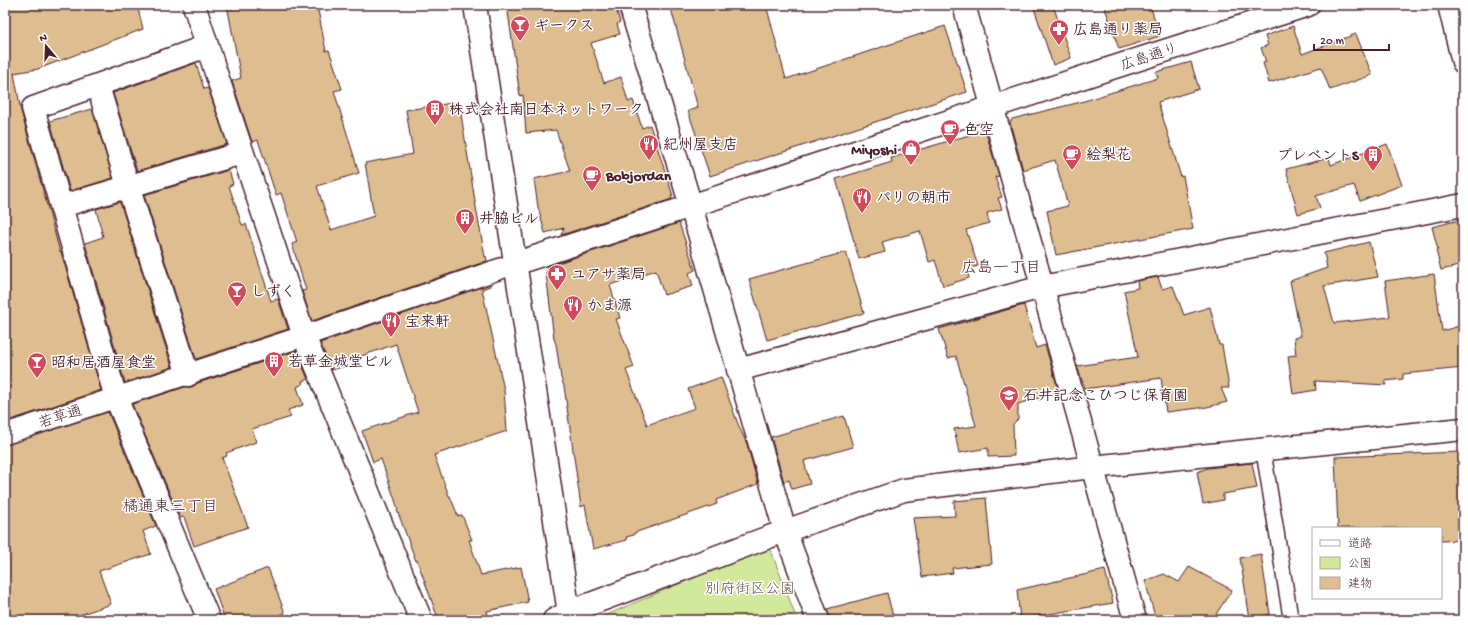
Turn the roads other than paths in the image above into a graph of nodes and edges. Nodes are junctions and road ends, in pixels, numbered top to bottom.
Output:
1 (194, 5) edge
2 (475, 5) edge
3 (630, 5) edge
4 (964, 5) edge
5 (1308, 5) edge
6 (1449, 5) edge
7 (207, 46) junction
8 (1463, 62) edge
9 (98, 86) junction
10 (991, 107) junction
11 (242, 153) junction
12 (128, 186) junction
13 (1463, 205) edge
14 (62, 206) junction
15 (691, 206) junction
16 (514, 264) junction
17 (1042, 287) junction
18 (304, 336) junction
19 (738, 370) junction
20 (188, 375) junction
21 (116, 398) junction
22 (1463, 429) edge
23 (5, 434) edge
24 (1263, 449) junction
25 (1092, 467) junction
26 (785, 531) junction
27 (564, 617) edge
28 (208, 620) edge
29 (421, 620) edge
30 (818, 620) edge
31 (1135, 620) edge
32 (1291, 620) edge

1 - 7 street
2 - 16 street
3 - 15 street
4 - 10 street
5 - 10 street, 広島通り
6 - 8 street
7 - 9 street
7 - 11 street
9 - 12 street
9 - 14 street
10 - 15 street, 広島通り
10 - 17 street
11 - 12 street
11 - 18 street
12 - 14 street
12 - 20 street
13 - 17 street
14 - 21 street
15 - 16 street, 広島通り
15 - 19 street
16 - 18 street, 若草通
16 - 27 street
17 - 19 street
17 - 25 street
18 - 20 street, 若草通
18 - 29 street
19 - 26 street
20 - 21 street, 若草通
21 - 23 street, 若草通
21 - 28 street
22 - 24 street
24 - 25 street
24 - 32 lane
25 - 26 street
25 - 31 street
26 - 27 street
26 - 30 street

